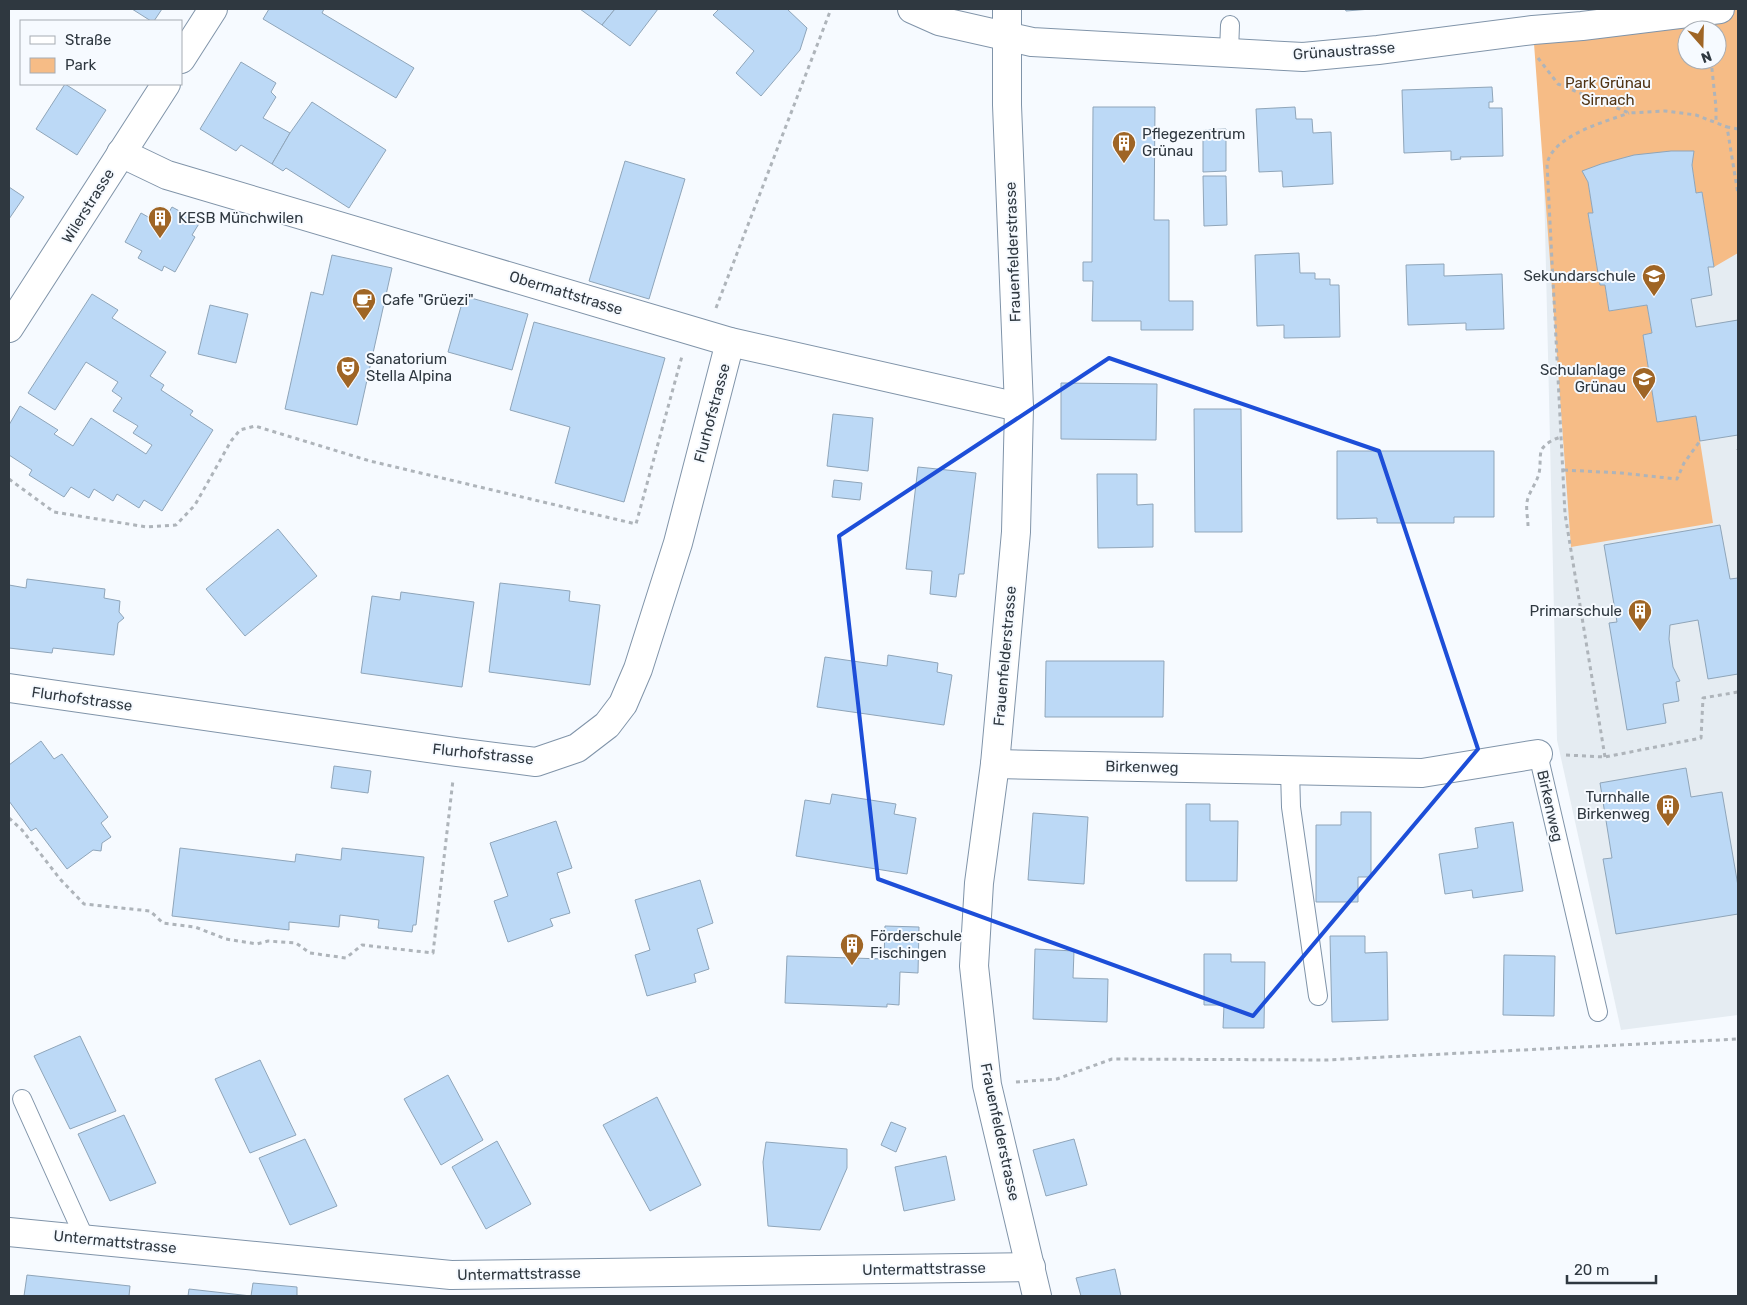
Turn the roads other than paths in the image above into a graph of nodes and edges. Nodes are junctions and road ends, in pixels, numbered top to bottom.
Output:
1 (213, 9) edge
2 (912, 9) edge
3 (1007, 9) edge
4 (1720, 9) edge
5 (1008, 36) junction
6 (182, 57) edge
7 (165, 85) edge
8 (121, 153) junction
9 (9, 328) edge
10 (709, 335) junction
11 (1019, 407) junction
12 (9, 688) edge
13 (1538, 754) joint
14 (995, 764) junction
15 (1290, 770) junction
16 (1318, 996) dead end
17 (1598, 1012) dead end
18 (22, 1099) dead end
19 (9, 1232) edge
20 (85, 1239) junction
21 (1031, 1267) junction
22 (1037, 1296) edge

1 - 6 street
2 - 5 street, Grünaustrasse
3 - 5 street, Frauenfelderstrasse
4 - 5 street, Grünaustrasse
5 - 11 street, Frauenfelderstrasse
7 - 8 street, Wilerstrasse
8 - 9 street, Wilerstrasse
8 - 10 street, Obermattstrasse
10 - 11 street, Obermattstrasse
10 - 12 street, Flurhofstrasse
11 - 14 street, Frauenfelderstrasse
13 - 15 street, Birkenweg
13 - 17 lane, Birkenweg
14 - 15 street, Birkenweg
14 - 21 street, Frauenfelderstrasse
15 - 16 lane
18 - 20 lane
19 - 20 street, Untermattstrasse
20 - 21 street, Untermattstrasse
21 - 22 street, Frauenfelderstrasse

